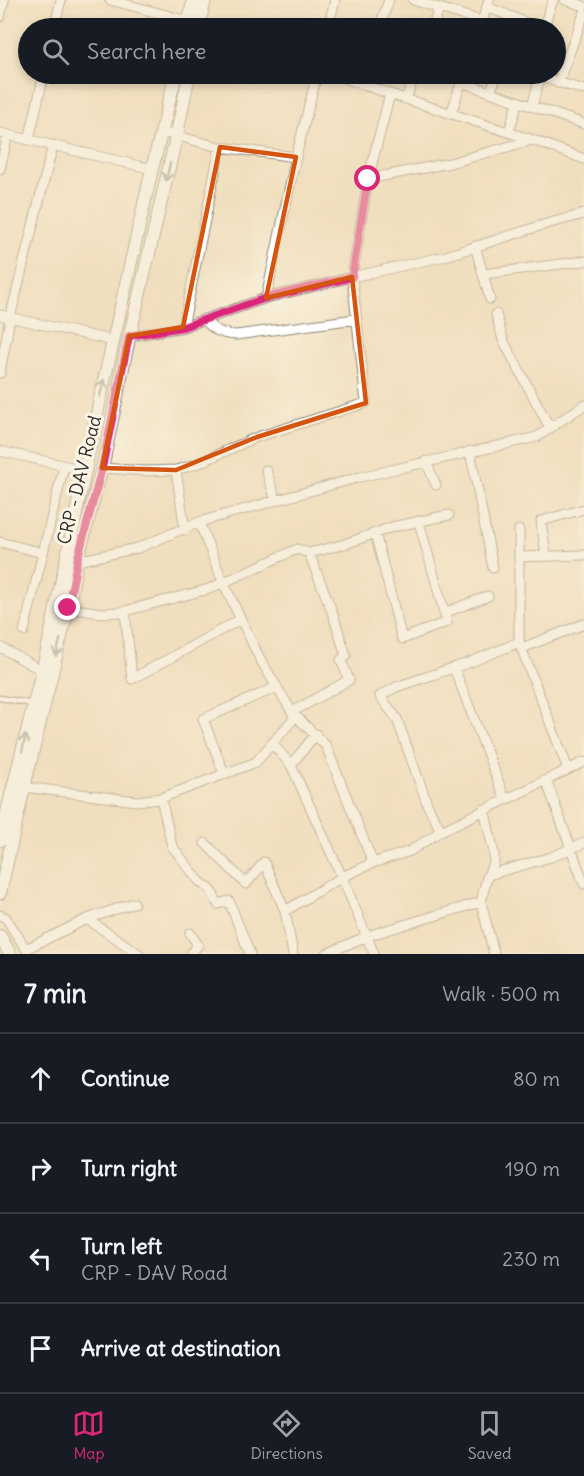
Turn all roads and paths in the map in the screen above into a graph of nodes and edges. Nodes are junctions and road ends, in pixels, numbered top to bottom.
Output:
1 (4, 0) edge
2 (61, 0) edge
3 (110, 0) edge
4 (193, 0) edge
5 (205, 0) edge
6 (335, 0) edge
7 (389, 0) edge
8 (413, 0) edge
9 (553, 0) edge
10 (571, 1) edge
11 (488, 3) edge
12 (584, 6) edge
13 (439, 8) junction
14 (584, 14) edge
15 (0, 17) edge
16 (56, 18) edge
17 (167, 18) edge
18 (192, 18) edge
19 (196, 18) edge
20 (331, 18) edge
21 (383, 18) edge
22 (436, 18) edge
23 (464, 18) edge
24 (483, 18) edge
25 (520, 18) edge
26 (545, 18) edge
27 (566, 62) edge
28 (42, 84) edge
29 (173, 84) edge
30 (187, 84) edge
31 (314, 84) edge
32 (362, 84) edge
33 (411, 84) edge
34 (461, 84) edge
35 (475, 84) edge
36 (494, 84) edge
37 (535, 84) edge
38 (562, 84) edge
39 (584, 90) edge
40 (490, 92) junction
41 (390, 94) junction
42 (406, 99) junction
43 (518, 101) junction
44 (532, 106) junction
45 (451, 114) junction
46 (584, 124) edge
47 (161, 132) junction
48 (509, 132) junction
49 (4, 134) edge
50 (176, 137) junction
51 (29, 140) junction
52 (533, 140) junction
53 (53, 145) junction
54 (220, 147) junction
55 (296, 157) junction
56 (584, 159) edge
57 (0, 169) edge
58 (152, 169) junction
59 (368, 179) junction
60 (584, 214) edge
61 (475, 246) junction
62 (584, 261) edge
63 (484, 274) junction
64 (352, 277) junction
65 (266, 298) junction
66 (490, 299) dead end
67 (496, 314) dead end
68 (0, 315) edge
69 (10, 318) junction
70 (356, 319) junction
71 (204, 320) junction
72 (183, 327) junction
73 (129, 336) junction
74 (114, 341) junction
75 (0, 373) edge
76 (584, 405) edge
77 (97, 412) junction
78 (113, 416) junction
79 (550, 429) junction
80 (0, 451) edge
81 (470, 451) junction
82 (426, 460) junction
83 (64, 466) junction
84 (102, 468) junction
85 (84, 470) junction
86 (176, 470) junction
87 (266, 470) dead end
88 (436, 485) dead end
89 (276, 500) junction
90 (584, 509) edge
91 (449, 515) dead end
92 (200, 522) junction
93 (419, 522) junction
94 (185, 530) junction
95 (519, 530) dead end
96 (375, 533) junction
97 (0, 542) edge
98 (43, 553) junction
99 (309, 553) junction
100 (584, 555) edge
101 (546, 556) junction
102 (519, 557) junction
103 (77, 561) junction
104 (493, 568) dead end
105 (223, 582) junction
106 (488, 596) dead end
107 (68, 608) junction
108 (125, 611) junction
109 (444, 613) junction
110 (241, 619) junction
111 (584, 624) edge
112 (24, 631) dead end
113 (520, 645) junction
114 (0, 647) edge
115 (453, 668) junction
116 (41, 670) junction
117 (277, 687) junction
118 (0, 698) edge
119 (33, 704) junction
120 (294, 714) junction
121 (316, 734) junction
122 (272, 743) junction
123 (584, 762) edge
124 (291, 765) junction
125 (568, 769) junction
126 (224, 773) junction
127 (546, 780) junction
128 (24, 787) junction
129 (161, 798) junction
130 (504, 799) junction
131 (484, 809) junction
132 (441, 831) junction
133 (0, 840) edge
134 (205, 843) dead end
135 (584, 843) edge
136 (570, 848) junction
137 (373, 863) junction
138 (489, 875) junction
139 (342, 877) junction
140 (584, 884) edge
141 (0, 893) edge
142 (481, 902) junction
143 (134, 903) dead end
144 (285, 911) junction
145 (0, 915) edge
146 (87, 919) junction
147 (190, 933) dead end
148 (0, 936) edge
149 (367, 936) junction
150 (27, 952) edge
151 (10, 954) edge
152 (139, 954) edge
153 (191, 954) edge
154 (250, 954) edge
155 (293, 954) edge
156 (326, 954) edge
157 (374, 954) edge
158 (494, 954) edge

1 - 15 street
2 - 16 street
3 - 17 street
4 - 18 street
5 - 19 street
6 - 20 street
7 - 21 street
8 - 13 street
9 - 26 street
10 - 12 street
11 - 24 street
11 - 25 street
13 - 22 street
13 - 23 street
14 - 27 street
28 - 51 street
29 - 47 street, CRP - DAV Road
30 - 50 street, CRP - DAV Road
31 - 55 street
32 - 41 street
33 - 42 street
34 - 45 street
35 - 40 street
36 - 40 street
37 - 44 street
38 - 39 street
40 - 43 street
41 - 42 street
41 - 59 street
42 - 45 street
43 - 44 street
43 - 48 street
44 - 46 street
45 - 48 street
47 - 50 street
47 - 58 street, CRP - DAV Road
48 - 52 street
49 - 51 street
49 - 57 street
50 - 54 street
50 -> 73 street, CRP - DAV Road
51 - 53 street
52 - 56 street
52 - 59 street
53 - 58 street
53 - 69 street
54 - 55 street
54 - 72 street
55 - 65 street
58 - 74 street, CRP - DAV Road
59 - 64 street
60 - 61 street
61 - 63 street
61 - 64 street
62 - 63 street
63 - 66 street
64 - 65 street
64 - 70 street
65 - 71 street
67 - 79 street
68 - 69 street
69 - 74 street
69 - 75 street
70 - 71 street
70 - 86 street
71 - 72 street
72 - 73 street
73 - 78 street, CRP - DAV Road
77 -> 74 street, CRP - DAV Road
76 - 79 street
77 - 78 street
77 - 85 street, CRP - DAV Road
78 - 84 street, CRP - DAV Road
79 - 81 street
80 - 83 street
81 - 82 street
81 - 104 street
82 - 88 street
82 - 89 street
83 - 85 street
83 - 98 street
84 - 86 street
84 - 103 street, CRP - DAV Road
85 - 116 street, CRP - DAV Road
86 - 94 street
87 - 89 street
89 - 92 street
90 - 101 street
91 - 93 street
92 - 94 street
92 - 105 street
93 - 96 street
93 - 109 street
94 - 103 street
95 - 102 street
96 - 99 street
96 - 109 street
97 - 98 street
98 - 112 street
99 - 105 street
99 - 120 street
100 - 101 street
101 - 102 street
102 - 113 street
103 - 107 street, CRP - DAV Road
105 - 108 street
105 - 110 street
106 - 109 street
107 - 108 street
107 -> 128 street, CRP - DAV Road
108 - 110 street
110 - 117 street
111 - 113 street
113 - 115 street
113 - 125 street
114 - 116 street
115 - 130 street
115 - 132 street
116 - 119 street, CRP - DAV Road
117 - 120 street
117 - 126 street
118 - 119 lane
133 -> 119 street, CRP - DAV Road
120 - 121 street
120 - 122 street
121 - 124 street
121 - 137 street
122 - 124 street
122 - 126 street
123 - 125 street
124 - 139 street
125 - 127 street
126 - 129 street
127 - 130 street
127 - 136 street
128 - 129 street
128 - 141 street, CRP - DAV Road
129 - 154 street
130 - 131 street
131 - 132 street
131 - 138 street
132 - 137 street
134 - 144 street
135 - 136 street
136 - 138 street
136 - 140 street
137 - 139 street
138 - 142 street
139 - 144 street
139 - 149 street
142 - 149 street
142 - 158 street
143 - 146 street
144 - 155 street
145 - 150 street
146 - 150 street
146 - 152 street
147 - 153 street
148 - 151 street
149 - 156 street
149 - 157 street

